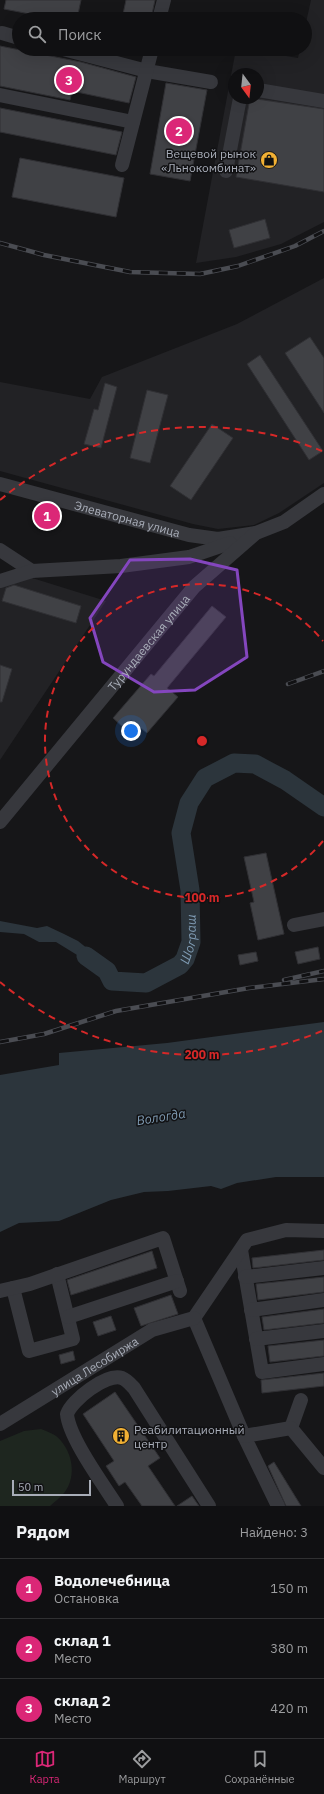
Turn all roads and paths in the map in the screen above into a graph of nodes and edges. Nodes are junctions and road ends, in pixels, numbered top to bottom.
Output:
1 (164, 0) edge
2 (161, 12) edge
3 (2, 33) dead end
4 (12, 36) edge
5 (90, 56) edge
6 (150, 56) edge
7 (147, 71) junction
8 (211, 82) dead end
9 (264, 91) edge
10 (0, 96) edge
11 (324, 101) edge
12 (239, 104) edge
13 (133, 122) junction
14 (122, 165) dead end
15 (226, 171) dead end
16 (0, 484) edge
17 (324, 494) edge
18 (256, 533) junction
19 (0, 550) edge
20 (32, 571) junction
21 (0, 581) edge
22 (0, 822) edge
23 (324, 919) edge
24 (294, 926) dead end
25 (324, 1231) edge
26 (240, 1250) junction
27 (324, 1268) edge
28 (57, 1274) junction
29 (245, 1277) junction
30 (7, 1290) edge
31 (324, 1300) edge
32 (251, 1310) junction
33 (68, 1316) junction
34 (194, 1318) junction
35 (324, 1331) edge
36 (256, 1340) junction
37 (324, 1364) edge
38 (300, 1400) dead end
39 (0, 1424) edge
40 (291, 1428) junction
41 (244, 1436) junction
42 (324, 1468) edge
43 (276, 1505) edge
44 (117, 1506) edge
45 (209, 1506) edge

1 - 2 street
3 - 4 street
5 - 7 street
6 - 7 street
7 - 8 street
7 - 13 street
9 - 11 street
10 - 13 street
12 - 15 street
13 - 14 street
16 - 18 street, Элеваторная улица
17 - 18 street, Турундаевская улица
18 - 20 street
18 - 22 street, Турундаевская улица
19 - 20 street
20 - 21 street
23 - 24 street
25 - 26 street
26 - 29 street
26 - 34 street
27 - 29 street
28 - 30 street
28 - 33 street
28 - 33 street
29 - 32 street
30 - 33 street
31 - 32 street
32 - 36 street
34 - 39 street, улица Лесобиржа
34 - 41 street
35 - 36 street
36 - 37 street
38 - 40 street
40 - 41 street
40 - 42 street
41 - 43 street
44 - 45 street

